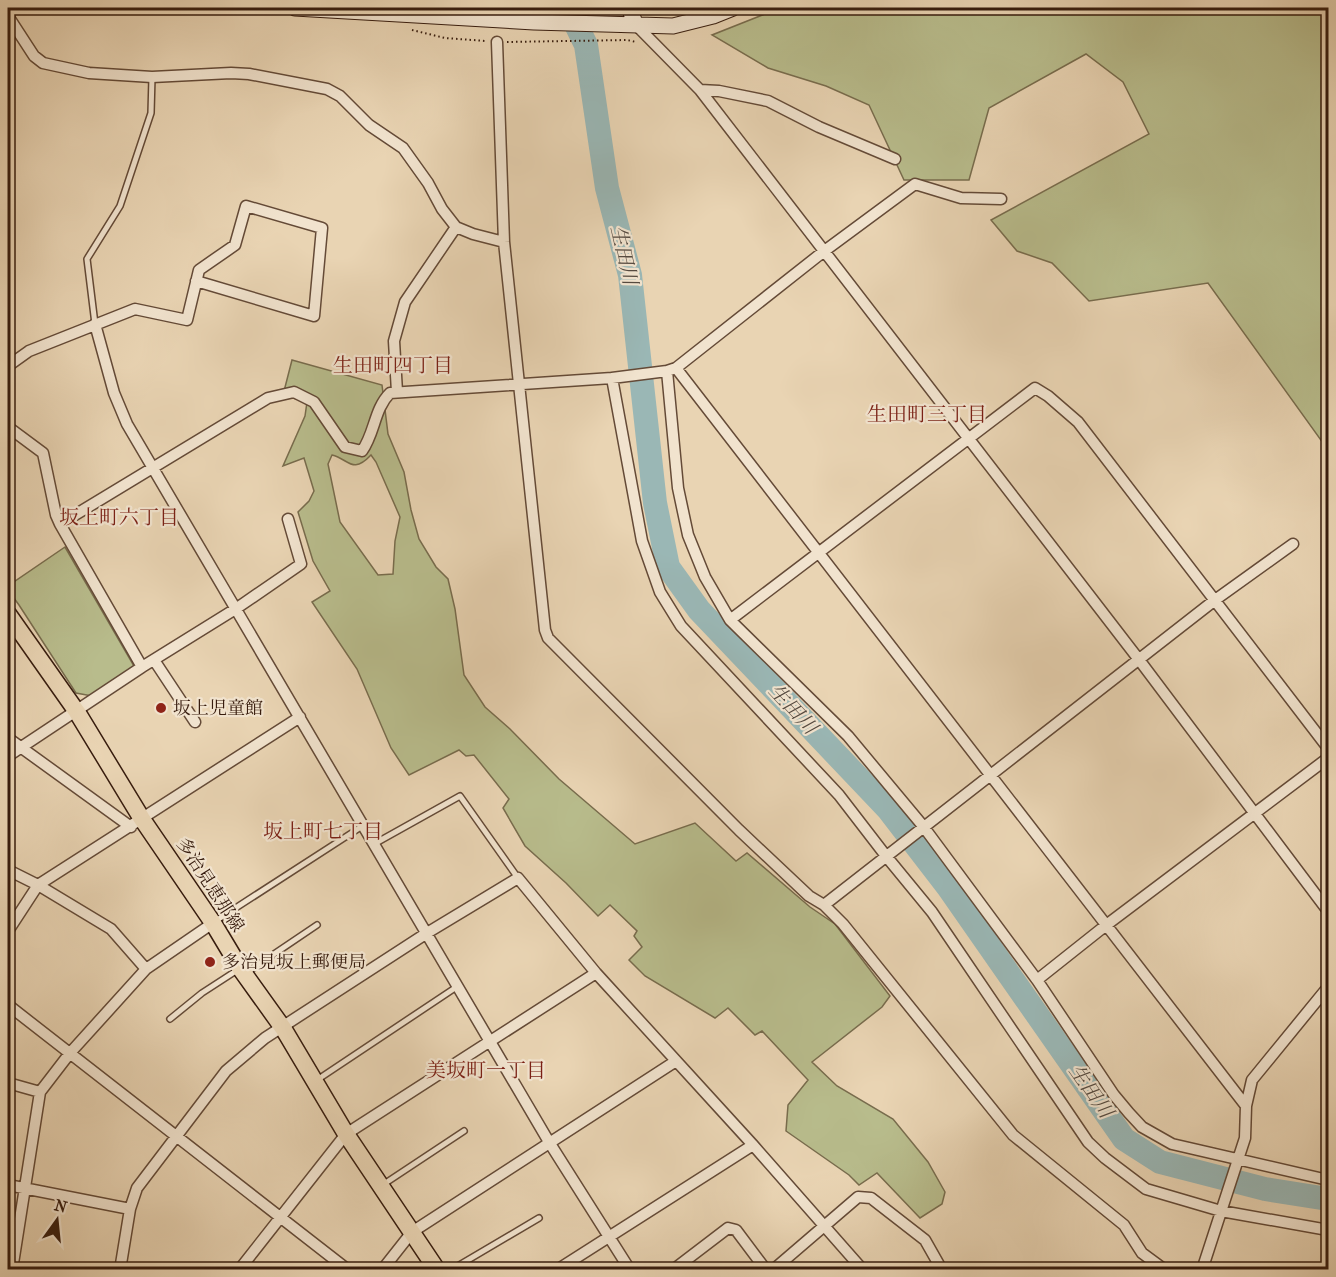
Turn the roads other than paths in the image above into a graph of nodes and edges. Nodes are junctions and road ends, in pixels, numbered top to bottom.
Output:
1 (295, 8) edge
2 (628, 8) edge
3 (733, 8) edge
4 (8, 16) edge
5 (636, 25) junction
6 (497, 42) road end
7 (152, 78) junction
8 (700, 90) junction
9 (895, 159) dead end
10 (1001, 199) dead end
11 (456, 227) junction
12 (504, 242) junction
13 (823, 252) junction
14 (196, 281) junction
15 (95, 324) junction
16 (8, 366) edge
17 (671, 369) junction
18 (612, 378) junction
19 (520, 384) junction
20 (397, 392) junction
21 (8, 428) edge
22 (967, 439) junction
23 (154, 469) junction
24 (288, 519) dead end
25 (60, 524) junction
26 (1293, 544) dead end
27 (820, 554) junction
28 (1215, 600) junction
29 (237, 608) junction
30 (8, 614) edge
31 (730, 620) junction
32 (154, 660) junction
33 (1140, 661) junction
34 (142, 667) junction
35 (76, 712) junction
36 (300, 717) junction
37 (195, 722) dead end
38 (8, 738) edge
39 (21, 747) junction
40 (1329, 748) edge
41 (8, 756) edge
42 (1329, 758) edge
43 (990, 776) junction
44 (1254, 813) junction
45 (136, 823) junction
46 (364, 825) junction
47 (923, 826) junction
48 (374, 844) junction
49 (886, 856) junction
50 (8, 870) edge
51 (518, 878) junction
52 (38, 885) junction
53 (824, 905) junction
54 (1329, 911) edge
55 (213, 923) junction
56 (316, 925) dead end
57 (1105, 926) junction
58 (8, 931) edge
59 (427, 933) junction
60 (146, 969) junction
61 (242, 971) junction
62 (596, 973) junction
63 (1037, 980) junction
64 (458, 987) junction
65 (1329, 987) edge
66 (8, 1005) edge
67 (170, 1019) dead end
68 (282, 1028) junction
69 (490, 1040) junction
70 (70, 1053) junction
71 (676, 1061) junction
72 (314, 1082) junction
73 (8, 1083) edge
74 (40, 1092) junction
75 (1246, 1106) junction
76 (464, 1131) dead end
77 (346, 1134) junction
78 (176, 1135) junction
79 (549, 1142) junction
80 (753, 1145) junction
81 (1238, 1159) junction
82 (1329, 1180) edge
83 (8, 1185) edge
84 (382, 1185) junction
85 (26, 1188) junction
86 (130, 1209) junction
87 (1221, 1211) junction
88 (280, 1217) junction
89 (539, 1218) dead end
90 (825, 1226) junction
91 (1329, 1230) edge
92 (412, 1232) junction
93 (609, 1235) junction
94 (12, 1269) edge
95 (120, 1269) edge
96 (238, 1269) edge
97 (348, 1269) edge
98 (382, 1269) edge
99 (437, 1269) edge
100 (451, 1269) edge
101 (557, 1269) edge
102 (630, 1269) edge
103 (673, 1269) edge
104 (766, 1269) edge
105 (773, 1269) edge
106 (863, 1269) edge
107 (942, 1269) edge
108 (1165, 1269) edge
109 (1202, 1269) edge

1 - 5 main road
2 - 5 main road
3 - 5 main road
4 - 7 street
5 - 8 street
6 - 12 street
7 - 11 street
7 - 15 lane
8 - 9 street
8 - 13 street
10 - 13 street
11 - 12 street
11 - 20 street
12 - 19 street
13 - 17 street
13 - 22 street
14 - 14 street
14 - 15 street
15 - 16 street
15 - 23 street
17 - 18 street
17 - 27 street
17 - 31 street
18 - 19 street
18 - 49 street
19 - 20 street
19 - 53 street
20 - 23 street
21 - 25 street
22 - 27 street
22 - 28 street
22 - 33 street
23 - 25 street
23 - 29 street
24 - 29 street
25 - 34 street
26 - 28 street
27 - 31 street
27 - 43 street
28 - 33 street
28 - 40 street
29 - 32 street
29 - 36 street
30 - 35 main road, 多治見恵那線
31 - 47 street
32 - 34 street
32 - 37 street
33 - 43 street
33 - 44 street
34 - 35 street
35 - 39 street
35 - 45 main road, 多治見恵那線
36 - 45 street
36 - 46 street
38 - 39 street
39 - 41 street
39 - 45 street
42 - 44 street
43 - 47 street
43 - 57 street
44 - 54 street
44 - 57 street
45 - 52 street
45 - 55 main road, 多治見恵那線
46 - 48 street
46 - 55 lane
47 - 49 street
47 - 63 street
48 - 51 lane
48 - 59 street
49 - 53 street
49 - 87 street
50 - 52 street
51 - 59 street
51 - 62 street
52 - 58 street
52 - 60 street
53 - 108 street
55 - 60 street
55 - 61 main road, 多治見恵那線
56 - 61 lane
57 - 63 street
57 - 75 street
59 - 64 street
59 - 68 street
60 - 70 street
61 - 67 lane
61 - 68 main road, 多治見恵那線
62 - 69 street
62 - 71 street
63 - 81 street
64 - 69 street
64 - 72 lane
65 - 75 street
66 - 70 street
68 - 72 main road, 多治見恵那線
68 - 78 street
69 - 77 street
69 - 79 street
70 - 74 street
70 - 78 street
71 - 79 street
71 - 80 street
72 - 77 main road, 多治見恵那線
73 - 74 street
74 - 85 street
75 - 81 street
76 - 84 lane
77 - 84 main road, 多治見恵那線
77 - 88 street
78 - 86 street
78 - 88 street
79 - 92 street
79 - 93 street
80 - 90 street
80 - 93 street
81 - 82 street
81 - 87 street
83 - 85 street
84 - 92 main road, 多治見恵那線
85 - 86 street
85 - 94 street
86 - 95 street
87 - 91 street
87 - 109 street
88 - 96 street
88 - 97 street
89 - 100 lane
90 - 105 street
90 - 106 street
90 - 107 street
92 - 98 street
92 - 99 main road, 多治見恵那線
93 - 101 street
93 - 102 street
103 - 104 street

